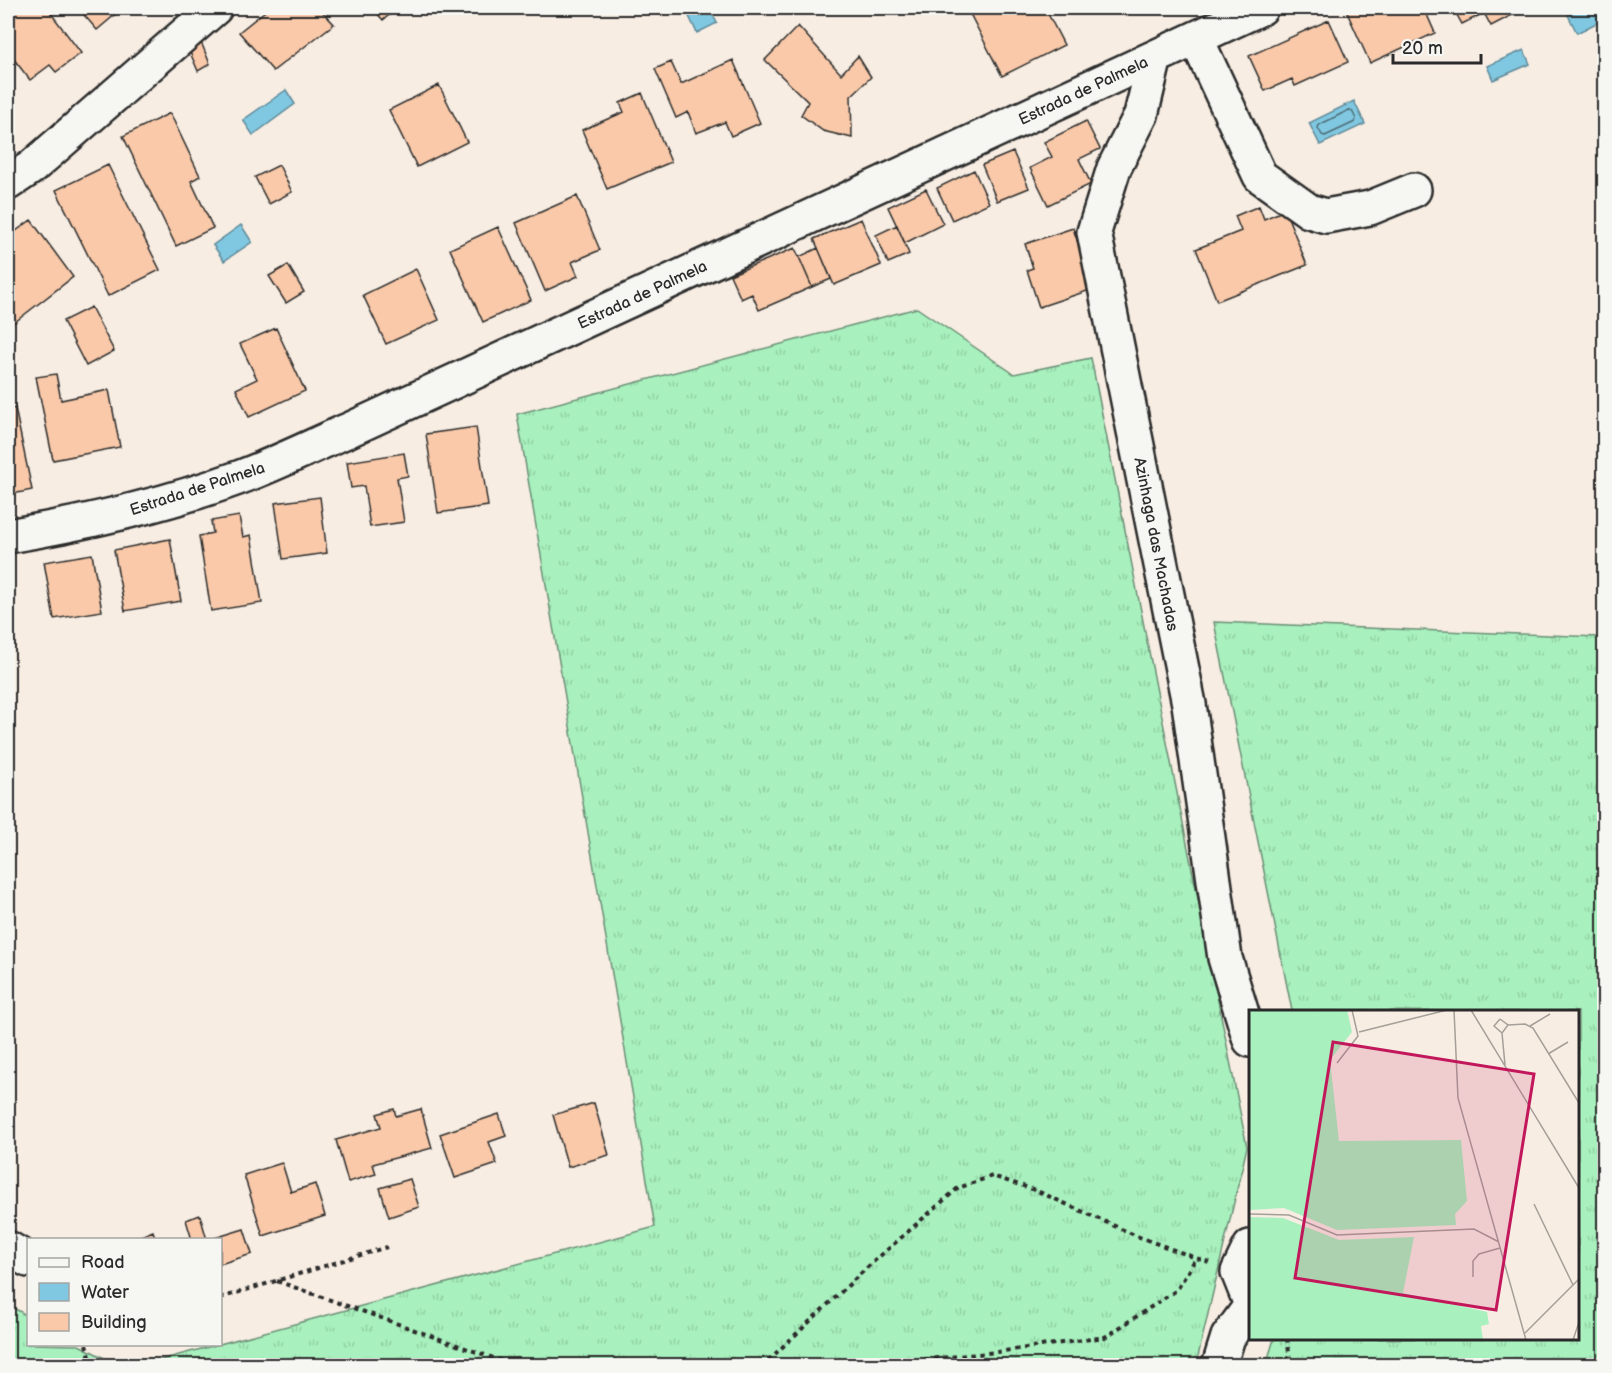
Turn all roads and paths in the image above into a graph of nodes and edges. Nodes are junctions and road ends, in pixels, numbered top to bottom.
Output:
1 (215, 8) edge
2 (1261, 8) edge
3 (1196, 38) junction
4 (1155, 57) junction
5 (8, 183) edge
6 (1414, 190) dead end
7 (8, 536) edge
8 (1249, 1034) edge
9 (387, 1247) dead end
10 (8, 1248) edge
11 (1196, 1258) junction
12 (27, 1259) edge
13 (1244, 1260) edge
14 (277, 1281) junction
15 (1249, 1292) edge
16 (222, 1297) edge
17 (1249, 1308) edge
18 (1287, 1340) edge
19 (87, 1346) edge
20 (93, 1365) edge
21 (516, 1365) edge
22 (761, 1365) edge
23 (862, 1365) edge
24 (1219, 1365) edge
25 (1292, 1365) edge

1 - 5 street
2 - 3 street, Estrada de Palmela
3 - 4 street, Estrada de Palmela
3 - 6 street
4 - 7 street, Estrada de Palmela
4 - 8 street, Azinhaga das Machadas
9 - 14 path
10 - 12 street
11 - 13 path
11 - 22 path
11 - 23 path
13 - 15 street
14 - 16 path
14 - 21 path
17 - 24 street
18 - 25 path
19 - 20 path

